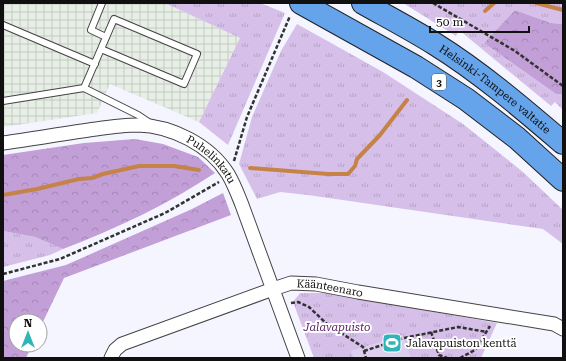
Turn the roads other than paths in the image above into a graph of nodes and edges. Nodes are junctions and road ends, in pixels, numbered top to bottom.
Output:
1 (102, 3) edge
2 (362, 3) edge
3 (296, 7) edge
4 (3, 25) edge
5 (106, 37) junction
6 (101, 49) junction
7 (95, 64) junction
8 (84, 88) junction
9 (3, 101) edge
10 (156, 127) junction
11 (3, 143) edge
12 (563, 143) edge
13 (563, 180) edge
14 (273, 289) junction
15 (563, 329) edge
16 (111, 358) edge
17 (298, 358) edge

1 - 5 lane
2 - 12 highway, Helsinki-Tampere valtatie
3 - 13 highway, 3
4 - 7 lane
5 - 6 lane
5 - 6 lane
6 - 7 lane
7 - 8 lane
8 - 9 lane
8 - 10 lane
10 - 11 street, Puhelinkatu
10 - 14 street, Puhelinkatu
14 - 15 street, Käänteenaro
14 - 16 street, Käänteenaro
14 - 17 street, Puhelinkatu

